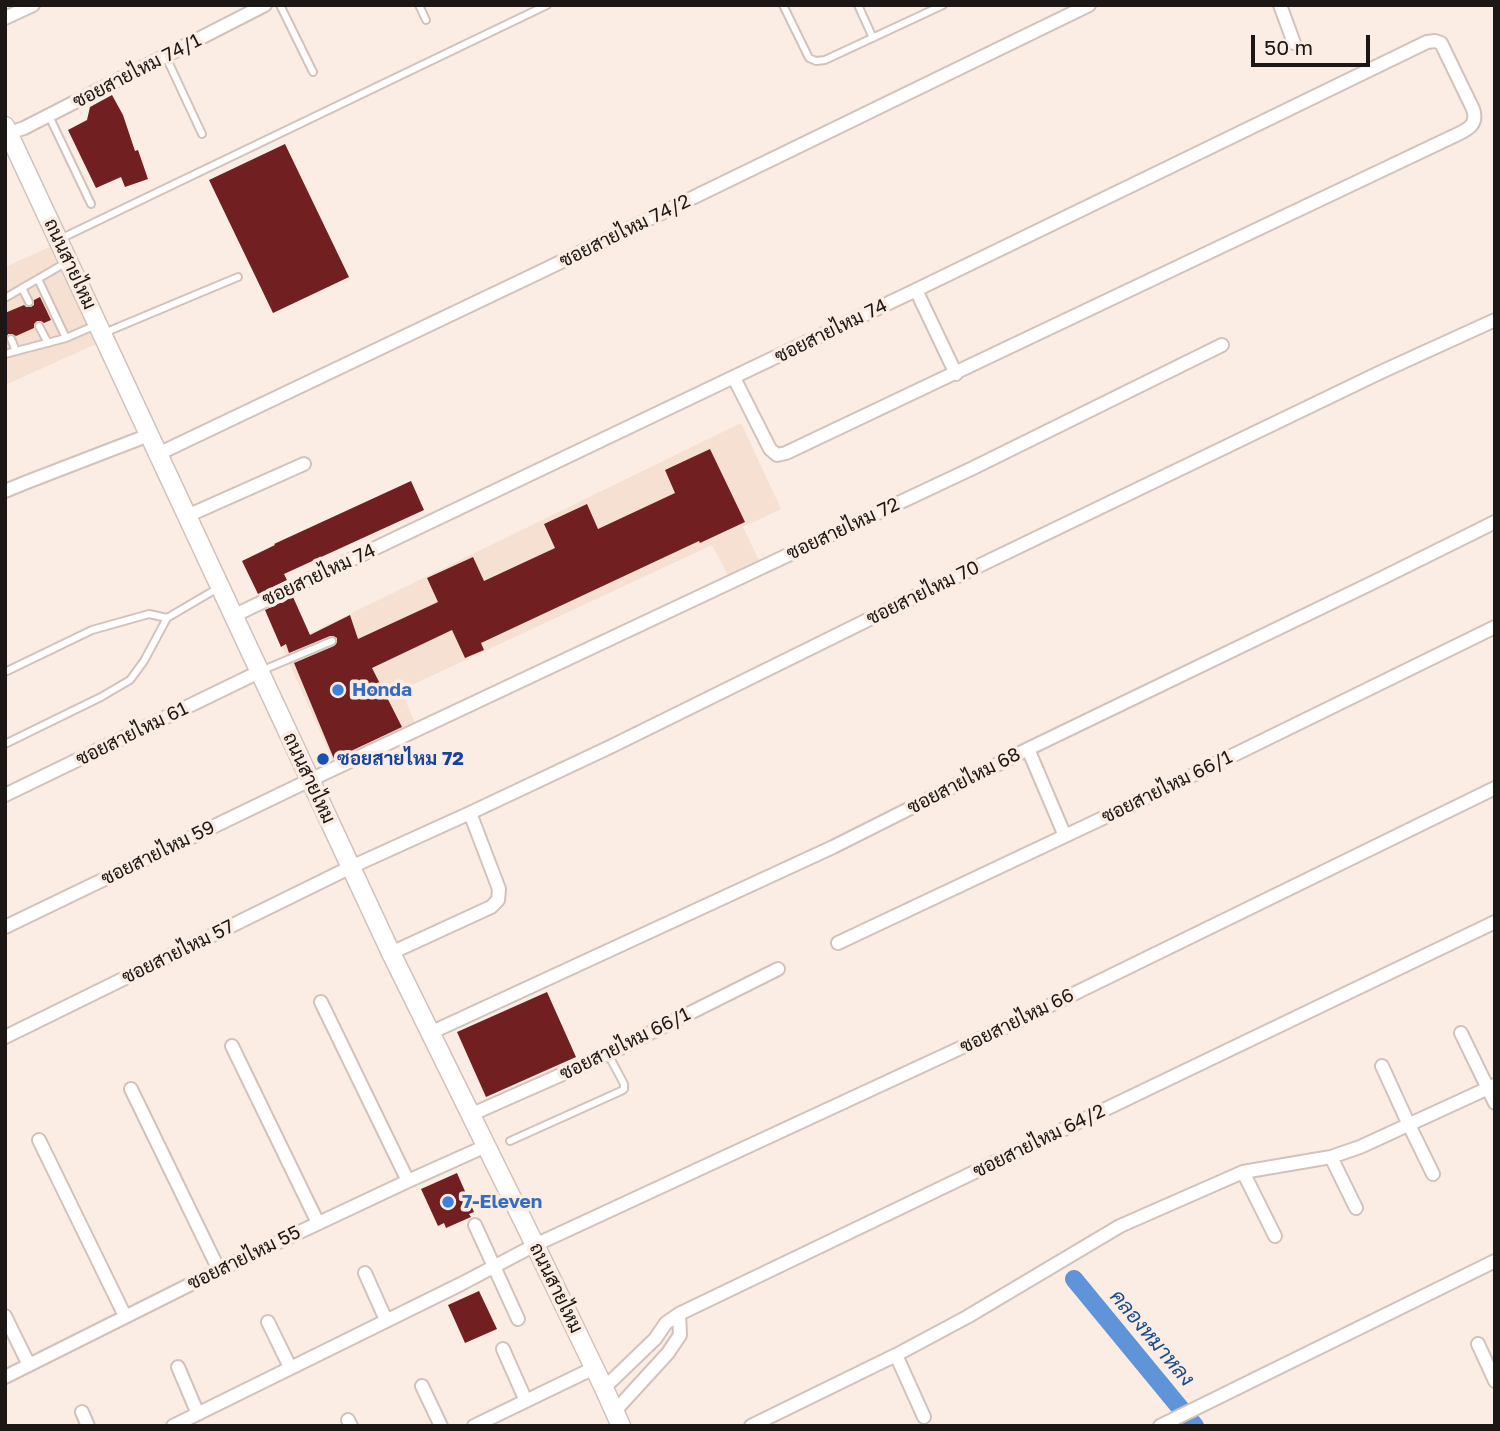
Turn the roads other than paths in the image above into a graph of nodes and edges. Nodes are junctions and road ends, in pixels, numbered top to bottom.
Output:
1 (33, 5) edge
2 (265, 5) edge
3 (280, 5) edge
4 (419, 5) edge
5 (547, 5) edge
6 (783, 5) edge
7 (858, 5) edge
8 (943, 5) edge
9 (1089, 5) edge
10 (1280, 5) edge
11 (5, 18) edge
12 (426, 20) dead end
13 (873, 38) junction
14 (1294, 43) dead end
15 (166, 57) junction
16 (313, 72) dead end
17 (49, 116) junction
18 (7, 130) edge
19 (202, 134) dead end
20 (90, 204) dead end
21 (59, 240) junction
22 (69, 261) junction
23 (237, 277) dead end
24 (38, 279) junction
25 (22, 288) junction
26 (916, 290) junction
27 (5, 298) edge
28 (29, 302) dead end
29 (1495, 320) edge
30 (39, 326) dead end
31 (100, 329) junction
32 (66, 338) junction
33 (10, 339) dead end
34 (48, 343) junction
35 (1222, 345) dead end
36 (16, 351) junction
37 (5, 354) edge
38 (956, 373) junction
39 (734, 377) junction
40 (149, 435) junction
41 (158, 454) junction
42 (304, 464) dead end
43 (5, 491) edge
44 (187, 516) junction
45 (1495, 522) edge
46 (220, 587) junction
47 (233, 616) junction
48 (167, 618) junction
49 (1495, 627) edge
50 (332, 641) dead end
51 (5, 672) edge
52 (259, 672) junction
53 (5, 744) edge
54 (1028, 749) junction
55 (310, 780) junction
56 (1495, 788) edge
57 (5, 795) edge
58 (470, 813) junction
59 (1065, 836) junction
60 (351, 867) junction
61 (1495, 922) edge
62 (5, 927) edge
63 (838, 943) dead end
64 (391, 953) junction
65 (778, 969) dead end
66 (321, 1002) dead end
67 (1461, 1033) dead end
68 (430, 1034) junction
69 (5, 1037) edge
70 (232, 1046) dead end
71 (608, 1054) junction
72 (1382, 1066) dead end
73 (1491, 1087) edge
74 (131, 1089) dead end
75 (1495, 1103) edge
76 (470, 1115) junction
77 (1409, 1125) junction
78 (39, 1140) dead end
79 (510, 1141) dead end
80 (486, 1146) junction
81 (1331, 1157) junction
82 (1243, 1172) junction
83 (1433, 1174) dead end
84 (408, 1181) junction
85 (1356, 1208) dead end
86 (318, 1223) junction
87 (475, 1225) dead end
88 (1275, 1236) dead end
89 (535, 1245) junction
90 (1495, 1261) edge
91 (494, 1266) junction
92 (219, 1270) junction
93 (365, 1273) dead end
94 (679, 1314) junction
95 (5, 1316) edge
96 (125, 1316) junction
97 (518, 1319) dead end
98 (386, 1320) junction
99 (268, 1322) dead end
100 (1478, 1344) dead end
101 (503, 1349) dead end
102 (896, 1355) junction
103 (29, 1365) junction
104 (177, 1367) dead end
105 (290, 1367) junction
106 (594, 1368) junction
107 (5, 1377) edge
108 (1495, 1381) edge
109 (422, 1386) dead end
110 (604, 1388) junction
111 (526, 1401) junction
112 (82, 1412) dead end
113 (198, 1414) junction
114 (924, 1417) dead end
115 (617, 1419) edge
116 (1165, 1423) edge
117 (88, 1426) edge
118 (173, 1426) edge
119 (441, 1426) edge
120 (474, 1426) edge
121 (751, 1426) edge

1 - 11 street
2 - 15 street, ซอยสายไหม 74/1
3 - 16 lane
4 - 12 lane
5 - 21 lane
6 - 13 lane
7 - 13 lane
8 - 13 lane
9 - 41 street, ซอยสายไหม 74/2
10 - 14 street
15 - 17 street, ซอยสายไหม 74/1
15 - 19 lane
17 - 18 street, ซอยสายไหม 74/1
17 - 20 lane
18 - 21 main road, ถนนสายไหม
21 - 22 main road, ถนนสายไหม
22 - 24 lane
22 - 31 main road, ถนนสายไหม
23 - 31 lane
24 - 25 lane
24 - 32 lane
25 - 27 lane
25 - 28 lane
26 - 38 street
26 - 38 street, ซอยสายไหม 74
26 - 39 street, ซอยสายไหม 74
29 - 58 street, ซอยสายไหม 70
30 - 34 lane
31 - 32 lane
31 - 40 main road, ถนนสายไหม
32 - 34 lane
33 - 36 lane
34 - 36 lane
35 - 55 street, ซอยสายไหม 72
36 - 37 lane
38 - 39 street
39 - 47 street, ซอยสายไหม 74
40 - 41 main road, ถนนสายไหม
40 - 43 street
41 - 44 main road, ถนนสายไหม
42 - 44 street
44 - 46 main road, ถนนสายไหม
45 - 54 street, ซอยสายไหม 68
46 - 47 main road, ถนนสายไหม
46 - 48 lane
47 - 52 main road, ถนนสายไหม
48 - 51 lane
48 - 53 lane
49 - 59 street, ซอยสายไหม 66/1
50 - 52 lane
52 - 55 main road, ถนนสายไหม
52 - 57 street, ซอยสายไหม 61
54 - 59 street
54 - 68 street, ซอยสายไหม 68
55 - 60 main road, ถนนสายไหม
55 - 62 street, ซอยสายไหม 59
56 - 89 street, ซอยสายไหม 66
58 - 60 street, ซอยสายไหม 70
58 - 64 street
59 - 63 street, ซอยสายไหม 66/1
60 - 64 main road, ถนนสายไหม
60 - 69 street, ซอยสายไหม 57
61 - 94 street, ซอยสายไหม 64/2
64 - 68 main road, ถนนสายไหม
65 - 71 street, ซอยสายไหม 66/1
66 - 84 street
67 - 73 street
68 - 76 main road, ถนนสายไหม
70 - 86 street
71 - 76 street, ซอยสายไหม 66/1
71 - 79 lane
72 - 77 street
73 - 75 street
73 - 77 street
74 - 92 street
76 - 80 main road, ถนนสายไหม
77 - 81 street
77 - 83 street
78 - 96 street
80 - 84 street, ซอยสายไหม 55
80 - 89 main road, ถนนสายไหม
81 - 82 street
81 - 85 street
82 - 88 street
82 - 102 street
84 - 86 street, ซอยสายไหม 55
86 - 92 street, ซอยสายไหม 55
87 - 91 street
89 - 91 street, ซอยสายไหม 66
89 - 106 main road, ถนนสายไหม
90 - 116 street
91 - 97 street
91 - 98 street, ซอยสายไหม 66
92 - 96 street, ซอยสายไหม 55
93 - 98 street
94 - 110 street, ซอยสายไหม 64/2
94 - 115 street
95 - 103 street
96 - 103 street, ซอยสายไหม 55
98 - 105 street, ซอยสายไหม 66
99 - 105 street
100 - 108 street
101 - 111 street
102 - 114 street
102 - 121 street
103 - 107 street, ซอยสายไหม 55
104 - 113 street
105 - 113 street, ซอยสายไหม 66
106 - 110 main road, ถนนสายไหม
106 - 111 street
109 - 119 street
110 - 115 main road, ถนนสายไหม
111 - 120 street
112 - 117 street
113 - 118 street, ซอยสายไหม 66

